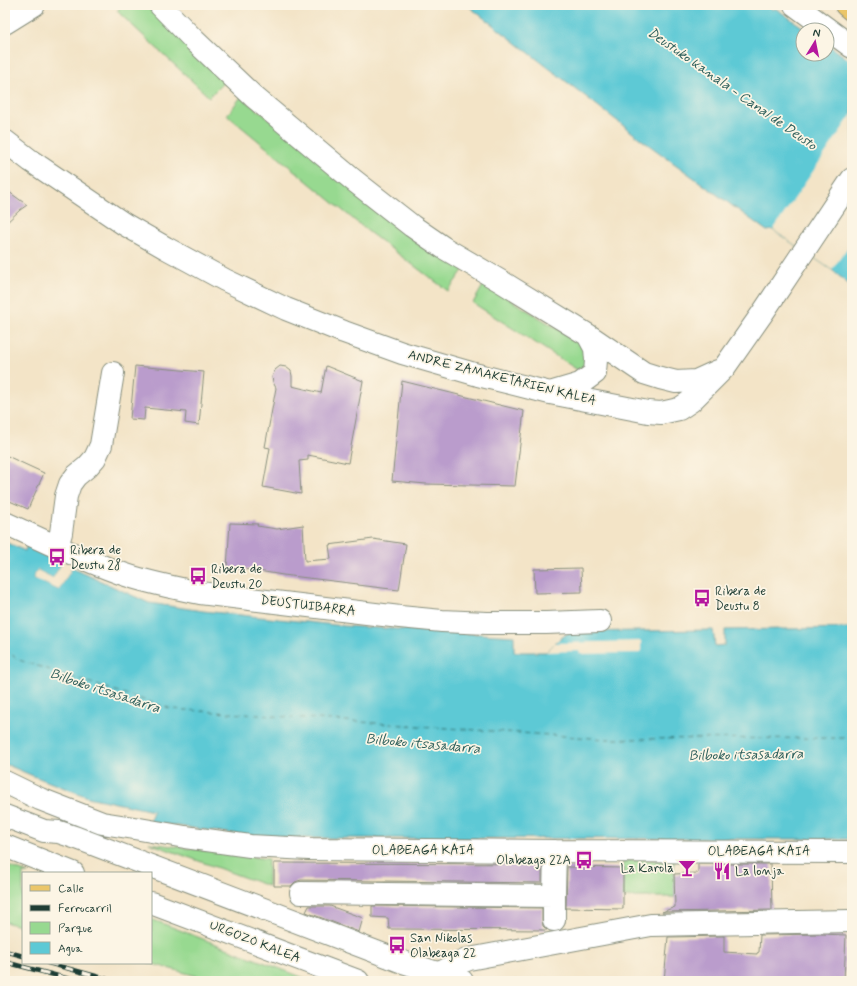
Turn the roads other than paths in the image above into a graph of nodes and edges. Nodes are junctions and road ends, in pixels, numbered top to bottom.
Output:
1 (34, 5) edge
2 (160, 5) edge
3 (795, 5) edge
4 (846, 5) edge
5 (852, 10) edge
6 (5, 23) edge
7 (852, 46) edge
8 (5, 141) edge
9 (852, 179) edge
10 (588, 335) junction
11 (724, 368) junction
12 (113, 373) dead end
13 (550, 393) junction
14 (5, 522) edge
15 (57, 547) junction
16 (600, 621) dead end
17 (5, 782) edge
18 (5, 816) edge
19 (102, 823) junction
20 (5, 846) edge
21 (555, 851) junction
22 (852, 852) edge
23 (70, 872) edge
24 (302, 893) dead end
25 (554, 896) junction
26 (152, 902) edge
27 (286, 918) junction
28 (554, 920) dead end
29 (850, 921) dead end
30 (438, 974) junction
31 (358, 981) edge
32 (462, 981) edge

1 - 6 street
2 - 10 street
3 - 7 street
4 - 5 main road
8 - 13 street, ANDRE ZAMAKETARIEN KALEA
9 - 11 street, ANDRE ZAMAKETARIEN KALEA
10 - 11 street
10 - 13 street
11 - 13 street, ANDRE ZAMAKETARIEN KALEA
12 - 15 street
14 - 15 street, DEUSTUIBARRA
15 - 16 street, DEUSTUIBARRA
17 - 19 street, OLABEAGA KAIA
18 - 27 street
19 - 21 street, OLABEAGA KAIA
19 - 27 street
20 - 23 street
21 - 22 street, OLABEAGA KAIA
21 - 25 street
24 - 25 street
25 - 28 street
26 - 31 street, URGOZO KALEA
27 - 30 street
29 - 30 street
30 - 32 street

